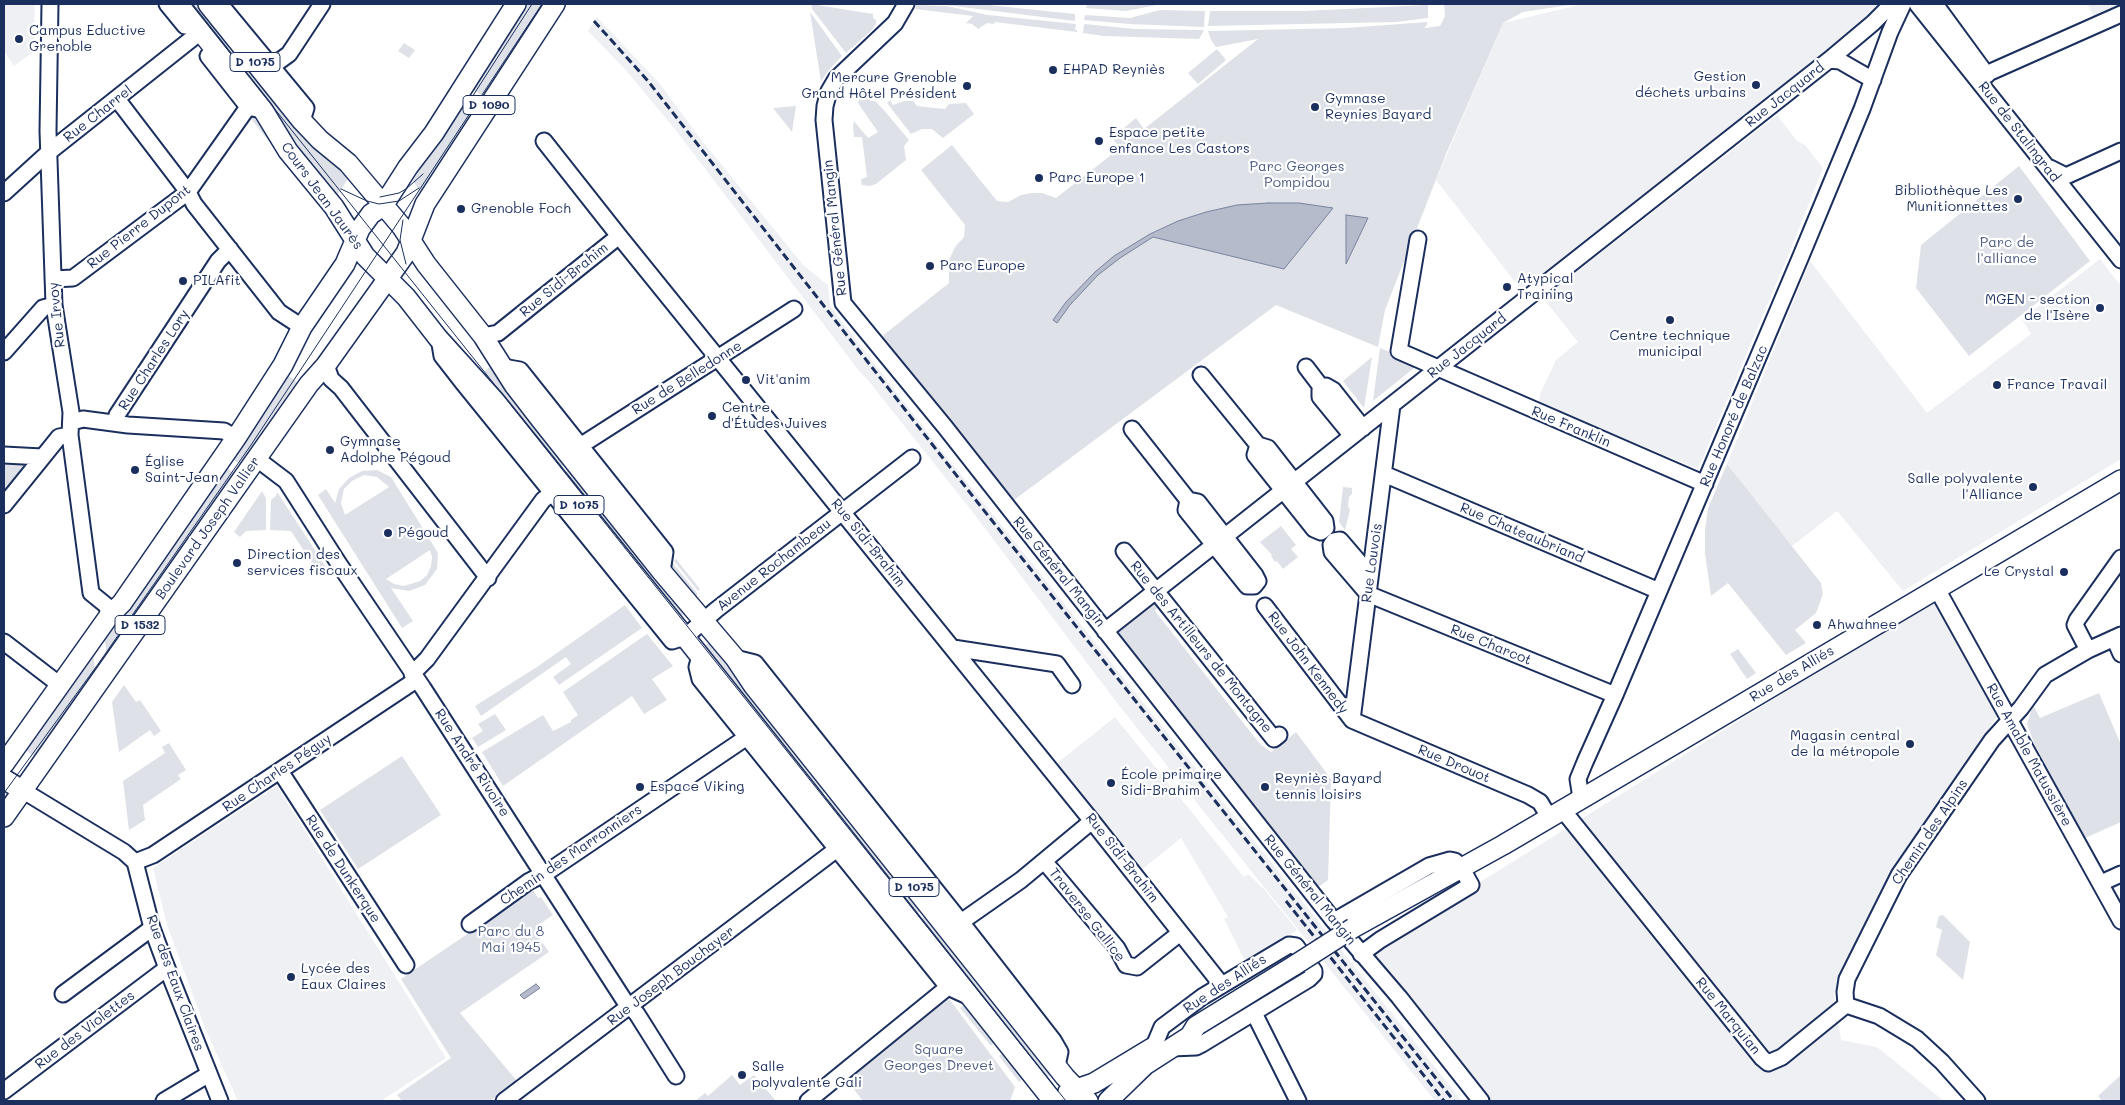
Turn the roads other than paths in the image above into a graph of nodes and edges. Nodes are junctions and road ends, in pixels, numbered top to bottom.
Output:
1 (50, 4) edge
2 (167, 4) edge
3 (178, 4) edge
4 (208, 4) edge
5 (220, 4) edge
6 (322, 4) edge
7 (516, 4) edge
8 (555, 4) edge
9 (906, 4) edge
10 (1892, 4) edge
11 (1903, 4) edge
12 (1917, 4) edge
13 (1935, 4) edge
14 (2121, 14) edge
15 (1890, 32) junction
16 (194, 37) junction
17 (1829, 60) junction
18 (269, 64) junction
19 (1986, 74) junction
20 (1873, 80) junction
21 (116, 99) junction
22 (256, 109) junction
23 (302, 121) junction
24 (544, 141) dead end
25 (2121, 151) edge
26 (49, 152) junction
27 (2045, 165) junction
28 (2066, 176) junction
29 (188, 192) junction
30 (4, 193) edge
31 (383, 206) junction
32 (619, 236) junction
33 (1418, 239) dead end
34 (412, 240) junction
35 (356, 241) junction
36 (2121, 245) edge
37 (230, 249) junction
38 (2121, 260) edge
39 (388, 277) junction
40 (53, 279) junction
41 (54, 305) junction
42 (794, 309) dead end
43 (302, 327) junction
44 (483, 336) junction
45 (438, 338) junction
46 (4, 352) edge
47 (719, 358) junction
48 (326, 365) junction
49 (503, 367) junction
50 (1306, 367) dead end
51 (1438, 369) junction
52 (1200, 375) dead end
53 (1392, 405) junction
54 (115, 423) junction
55 (71, 428) junction
56 (1132, 429) dead end
57 (1357, 432) junction
58 (236, 438) junction
59 (580, 446) junction
60 (4, 455) edge
61 (42, 457) junction
62 (912, 458) dead end
63 (257, 459) junction
64 (1384, 474) junction
65 (2121, 480) edge
66 (1704, 484) junction
67 (1289, 486) junction
68 (552, 493) junction
69 (4, 504) edge
70 (842, 511) junction
71 (1220, 541) junction
72 (1124, 551) dead end
73 (2121, 558) edge
74 (662, 572) junction
75 (1370, 575) junction
76 (488, 578) junction
77 (1937, 589) junction
78 (1156, 590) junction
79 (1659, 591) junction
80 (649, 593) junction
81 (1368, 594) junction
82 (1265, 606) dead end
83 (648, 612) junction
84 (109, 616) junction
85 (703, 622) junction
86 (1105, 630) junction
87 (685, 637) junction
88 (2118, 637) edge
89 (4, 642) edge
90 (952, 648) junction
91 (2088, 650) junction
92 (2121, 654) edge
93 (700, 656) junction
94 (735, 658) junction
95 (414, 677) junction
96 (60, 684) junction
97 (1072, 685) dead end
98 (1615, 695) junction
99 (1352, 720) junction
100 (2010, 720) junction
101 (1279, 735) dead end
102 (747, 737) junction
103 (4, 764) edge
104 (280, 772) junction
105 (4, 779) edge
106 (22, 790) junction
107 (1581, 798) junction
108 (1556, 813) junction
109 (4, 817) edge
110 (1092, 820) junction
111 (837, 849) junction
112 (1044, 861) junction
113 (135, 862) junction
114 (1461, 867) junction
115 (544, 874) junction
116 (2121, 874) edge
117 (2101, 883) junction
118 (1334, 921) junction
119 (961, 922) junction
120 (2121, 922) edge
121 (470, 924) dead end
122 (152, 928) junction
123 (1180, 933) junction
124 (1362, 954) junction
125 (406, 965) dead end
126 (167, 968) junction
127 (1221, 984) junction
128 (948, 987) junction
129 (63, 994) dead end
130 (973, 998) junction
131 (1846, 1005) junction
132 (630, 1007) junction
133 (1254, 1013) junction
134 (1162, 1047) junction
135 (1057, 1066) junction
136 (208, 1074) junction
137 (676, 1076) dead end
138 (4, 1092) edge
139 (1083, 1095) edge
140 (1048, 1100) edge
141 (164, 1101) edge
142 (220, 1101) edge
143 (504, 1101) edge
144 (808, 1101) edge
145 (1108, 1101) edge
146 (1298, 1101) edge
147 (1480, 1101) edge
148 (1977, 1101) edge

1 - 26 street, Rue Irvoy
2 - 16 street, Cours Jean Jaurès
3 - 22 main road, Cours Jean Jaurès / D 1075
4 - 23 main road, D 1075
5 - 18 street
6 - 18 street
7 - 31 main road, D 1090
8 - 34 main road, D 1090
9 - 86 street, Rue Général Mangin
10 - 15 street, Rue Honoré de Balzac
10 - 17 street, Rue Jacquard
11 - 15 street, Rue Honoré de Balzac
12 - 27 street, Rue de Stalingrad
13 - 19 street, Rue de Stalingrad
14 - 19 street
15 - 20 street, Rue Honoré de Balzac
16 - 21 street, Rue Charrel
16 - 22 street, Cours Jean Jaurès
17 - 20 street, Rue Jacquard
17 - 51 street, Rue Jacquard
18 - 23 street
19 - 28 street, Rue de Stalingrad
20 - 66 street, Rue Honoré de Balzac
21 - 26 street, Rue Charrel
21 - 29 street
22 - 29 street, Rue Pierre Dupont
22 - 35 main road, Cours Jean Jaurès / D 1075
23 - 31 main road, D 1075
24 - 32 street
25 - 28 street
26 - 30 street, Rue Charrel
26 - 40 street, Rue Irvoy
27 - 28 street
27 - 38 street, Rue de Stalingrad
28 - 36 street, Rue de Stalingrad
29 - 37 street
29 - 40 street, Rue Pierre Dupont
31 - 34 main road, D 1075
31 - 35 main road, Boulevard Joseph Vallier
32 - 44 street, Rue Sidi-Brahim
32 - 47 street, Rue Sidi-Brahim
33 - 51 street, Rue Franklin
34 - 39 main road, Boulevard Joseph Vallier
34 - 44 main road, D 1075
35 - 39 main road, Cours Jean Jaurès / D 1075
35 - 43 main road, Boulevard Joseph Vallier / D 1532
37 - 43 street
37 - 54 street, Rue Charles Lory
39 - 45 main road, D 1075
39 - 48 main road, Boulevard Joseph Vallier / D 1532
40 - 41 street, Rue Irvoy
41 - 46 street
41 - 55 street, Rue Irvoy
42 - 47 street, Rue de Belledonne
43 - 58 main road, Boulevard Joseph Vallier / D 1532
44 - 49 main road, D 1075
45 - 68 street
45 - 80 main road, D 1075
47 - 59 street, Rue de Belledonne
47 - 70 street, Rue Sidi-Brahim
48 - 63 main road, Boulevard Joseph Vallier / D 1532
48 - 76 street
49 - 59 street
49 - 74 main road, D 1075
50 - 57 street
51 - 53 street, Rue Jacquard
51 - 66 street, Rue Franklin
52 - 67 street
53 - 57 street, Rue Jacquard
53 - 64 street, Rue Louvois
54 - 55 street
54 - 58 street
55 - 61 street
55 - 84 street, Rue Irvoy
56 - 71 street
57 - 67 street, Rue Jacquard
58 - 84 main road, Boulevard Joseph Vallier / D 1532
59 - 74 street
60 - 61 street
61 - 69 street
62 - 70 street, Avenue Rochambeau
63 - 95 street, Rue André Rivoire
63 - 106 main road, Boulevard Joseph Vallier / D 1532
64 - 75 street, Rue Louvois
64 - 79 street, Rue Chateaubriand
65 - 77 main road, Rue des Alliés
66 - 79 street, Rue Honoré de Balzac
67 - 71 street, Rue Jacquard
68 - 76 street, Rue Charles Péguy
68 - 83 street
70 - 85 street, Avenue Rochambeau
70 - 90 street, Rue Sidi-Brahim
71 - 78 street, Rue Jacquard
72 - 78 street, Rue des Artilleurs de Montagne
73 - 91 street
74 - 85 main road, D 1075
75 - 81 street, Rue Louvois
75 - 81 street
76 - 95 street, Rue Charles Péguy
77 - 100 street, Rue Amable Matussière
77 - 107 main road, Rue des Alliés
78 - 86 street, Rue Jacquard
78 - 101 street, Rue des Artilleurs de Montagne
79 - 98 street, Rue Honoré de Balzac
80 - 83 street
80 - 87 main road, D 1075
81 - 98 street, Rue Charcot
81 - 99 street, Rue Louvois
82 - 99 street, Rue John Kennedy
83 - 87 street
84 - 96 main road, Boulevard Joseph Vallier / D 1532
85 - 87 street, Avenue Rochambeau
85 - 94 main road, D 1075
86 - 118 street, Rue Général Mangin
87 - 93 main road, D 1075
88 - 91 street
88 - 92 street
89 - 96 street
90 - 97 street
90 - 110 street, Rue Sidi-Brahim
91 - 100 street, Chemin des Alpins
93 - 102 street
93 - 130 main road, D 1075
94 - 119 street
94 - 135 main road, D 1075
95 - 104 street, Rue Charles Péguy
95 - 115 street, Rue André Rivoire
96 - 103 main road, Boulevard Joseph Vallier / D 1532
98 - 107 street, Rue Honoré de Balzac
99 - 108 street, Rue Drouot
100 - 117 street, Rue Amable Matussière
100 - 131 street, Chemin des Alpins
102 - 111 street
102 - 115 street, Chemin des Marronniers
104 - 113 street, Rue Charles Péguy
104 - 125 street, Rue de Dunkerque
105 - 106 main road
106 - 109 main road, Boulevard Joseph Vallier / D 1532
106 - 113 street
107 - 108 main road, Rue des Alliés
108 - 114 main road, Rue des Alliés
108 - 131 street, Rue Marquian
110 - 112 street
110 - 123 street, Rue Sidi-Brahim
111 - 128 street
111 - 132 street, Rue Joseph Bouchayer
112 - 119 street
112 - 123 street, Traverse Gallice
113 - 122 street, Rue des Eaux Claires
114 - 118 street
114 - 124 street
114 - 134 main road, Rue des Alliés, bridge
115 - 121 street, Chemin des Marronniers
115 - 132 street, Rue André Rivoire
116 - 117 street
117 - 120 street, Rue Amable Matussière
118 - 124 street, Rue Général Mangin
119 - 135 street
122 - 126 street, Rue des Eaux Claires
122 - 129 street
123 - 127 street, Rue Sidi-Brahim
124 - 147 street, Rue Général Mangin
126 - 136 street, Rue des Eaux Claires
126 - 138 street, Rue des Violettes
127 - 133 street, Rue des Alliés
127 - 134 street, Rue des Alliés
128 - 130 street
128 - 144 street
130 - 140 main road, D 1075
131 - 148 street
132 - 137 street, Rue André Rivoire
132 - 143 street, Rue Joseph Bouchayer
133 - 134 street, Rue des Alliés
133 - 146 street
134 - 139 main road, Rue des Alliés
134 - 145 main road, Rue des Alliés
135 - 139 main road, D 1075
136 - 141 street
136 - 142 street, Rue des Eaux Claires
139 - 140 main road, Rue des Alliés

